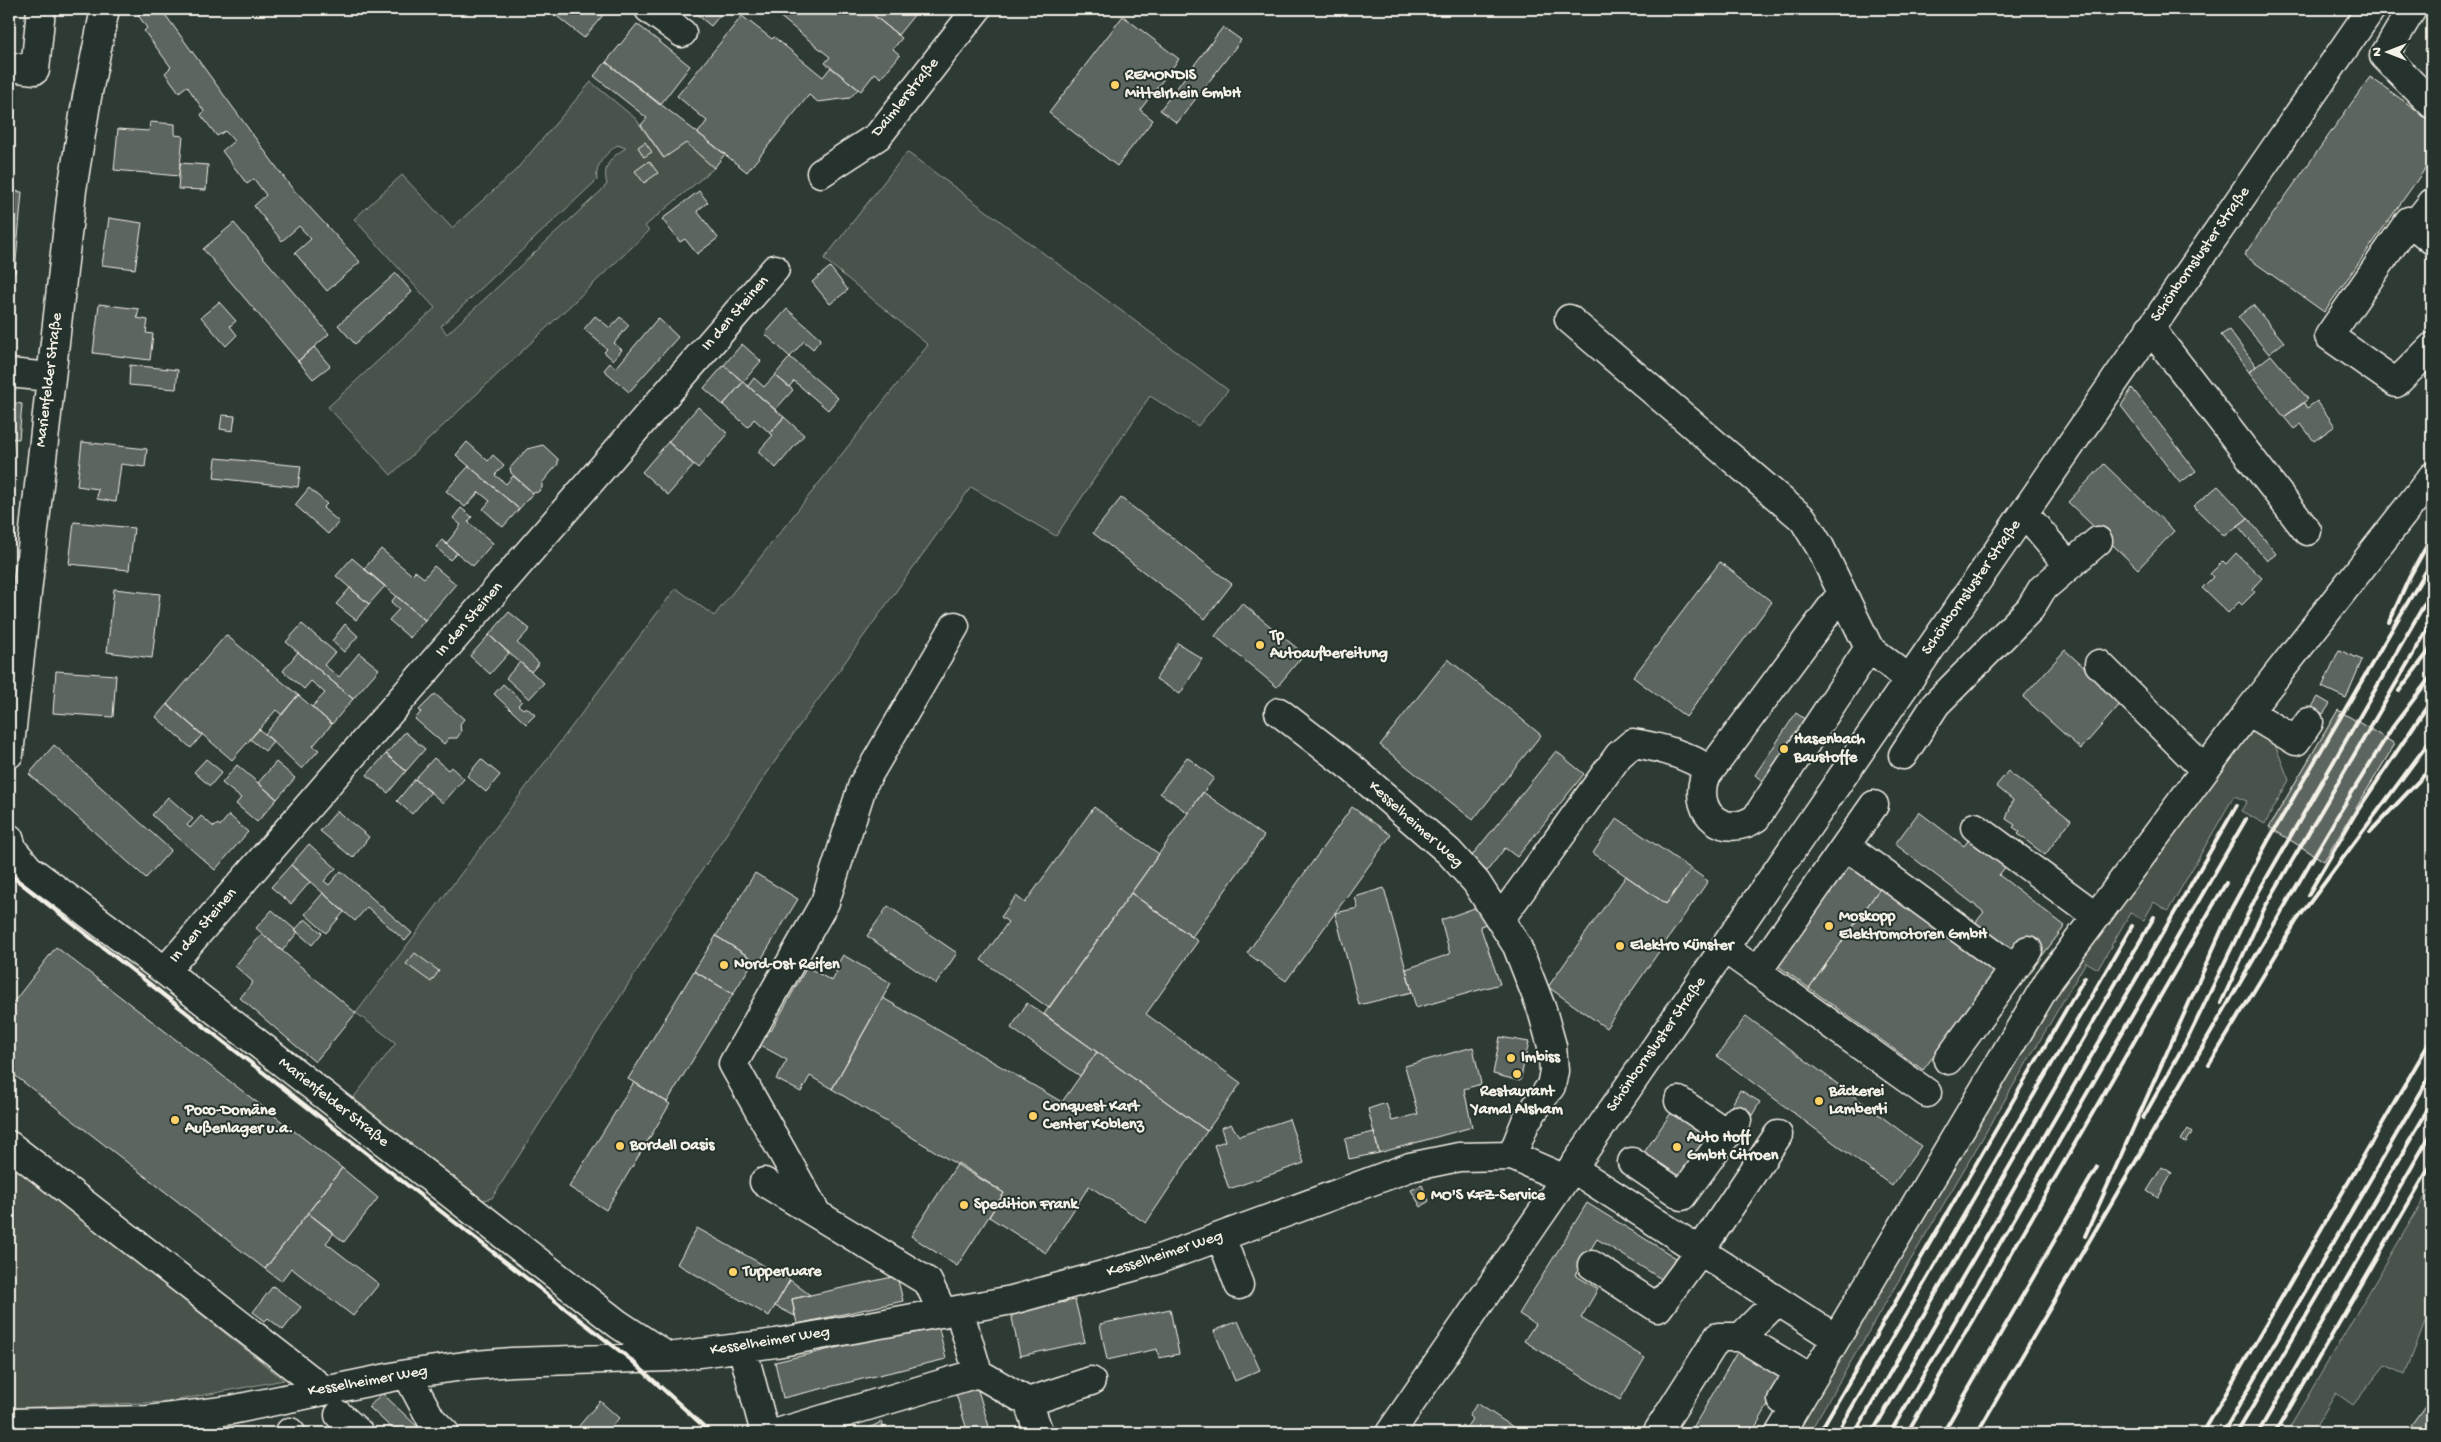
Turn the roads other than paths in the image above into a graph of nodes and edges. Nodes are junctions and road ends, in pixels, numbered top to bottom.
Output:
1 (41, 9) edge
2 (105, 9) edge
3 (649, 9) edge
4 (977, 9) edge
5 (2371, 9) edge
6 (2412, 9) edge
7 (682, 33) dead end
8 (9, 67) edge
9 (2432, 104) edge
10 (822, 173) dead end
11 (2432, 203) edge
12 (2423, 233) edge
13 (775, 269) dead end
14 (1569, 319) dead end
15 (2150, 328) junction
16 (2432, 347) edge
17 (9, 373) edge
18 (50, 377) junction
19 (2432, 477) edge
20 (2024, 513) junction
21 (2307, 531) dead end
22 (2098, 541) dead end
23 (2069, 566) junction
24 (1842, 593) junction
25 (16, 612) edge
26 (955, 626) dead end
27 (1869, 648) junction
28 (2099, 664) dead end
29 (1909, 680) junction
30 (1279, 712) dead end
31 (2248, 712) junction
32 (2309, 722) dead end
33 (9, 754) edge
34 (1903, 754) dead end
35 (1710, 770) junction
36 (2205, 770) junction
37 (1874, 805) dead end
38 (1975, 828) dead end
39 (9, 838) edge
40 (1846, 846) junction
41 (2096, 916) junction
42 (1501, 918) junction
43 (1724, 948) junction
44 (165, 971) junction
45 (1757, 972) junction
46 (1948, 1060) dead end
47 (1927, 1093) dead end
48 (1679, 1101) dead end
49 (1728, 1134) junction
50 (1778, 1135) dead end
51 (9, 1145) edge
52 (1512, 1156) junction
53 (1632, 1162) dead end
54 (1754, 1170) junction
55 (1569, 1173) junction
56 (764, 1182) dead end
57 (817, 1214) junction
58 (1221, 1237) junction
59 (1700, 1251) junction
60 (1592, 1265) dead end
61 (1239, 1285) dead end
62 (1777, 1301) junction
63 (951, 1311) junction
64 (1741, 1337) junction
65 (1835, 1338) junction
66 (742, 1348) junction
67 (668, 1357) junction
68 (978, 1373) junction
69 (407, 1374) junction
70 (1091, 1381) dead end
71 (324, 1390) junction
72 (1028, 1402) junction
73 (339, 1415) dead end
74 (9, 1423) edge
75 (1661, 1432) edge
76 (359, 1433) edge
77 (445, 1433) edge
78 (765, 1433) edge
79 (776, 1433) edge
80 (1040, 1433) edge
81 (1390, 1433) edge
82 (1762, 1433) edge
83 (1780, 1433) edge

1 - 8 street
2 - 18 street, Marienfelder Straße
3 - 7 street
4 - 10 street, Daimlerstraße
5 - 15 street, Schönbornsluster Straße
6 - 9 street
11 - 12 street
12 - 16 street
13 - 44 street, In den Steinen
14 - 24 street
15 - 20 street, Schönbornsluster Straße
15 - 21 street
17 - 18 street
18 - 25 street, Marienfelder Straße
19 - 31 street
20 - 23 street
20 - 29 street, Schönbornsluster Straße
22 - 23 street
23 - 34 street
24 - 27 street
24 - 35 street
25 - 33 street, Marienfelder Straße
26 - 57 street
27 - 29 street
27 - 35 street
28 - 36 street
29 - 43 street, Schönbornsluster Straße
30 - 42 street, Kesselheimer Weg
31 - 32 street
31 - 36 street
35 - 42 street
36 - 41 street
37 - 40 street
38 - 41 street
39 - 44 street, Marienfelder Straße
40 - 45 street
40 - 46 street
41 - 65 street
42 - 52 street, Kesselheimer Weg
43 - 45 street
43 - 55 street, Schönbornsluster Straße
44 - 67 street, Marienfelder Straße
45 - 47 street
48 - 49 street
49 - 53 street
49 - 54 street
50 - 54 street
51 - 71 street
52 - 55 street, Kesselheimer Weg
52 - 58 street, Kesselheimer Weg
54 - 59 street
55 - 59 street
55 - 81 street, Schönbornsluster Straße
56 - 57 street
57 - 63 street
58 - 61 street
58 - 63 street, Kesselheimer Weg
59 - 60 street
59 - 62 street
62 - 64 street
62 - 65 street
63 - 66 street, Kesselheimer Weg
63 - 68 street
64 - 75 street
64 - 82 street
65 - 83 street
66 - 67 street, Kesselheimer Weg
66 - 78 street
67 - 69 street, Kesselheimer Weg
68 - 72 street
68 - 79 street
69 - 71 street, Kesselheimer Weg
69 - 77 street
70 - 72 street
71 - 74 street, Kesselheimer Weg
72 - 80 street
73 - 76 street

